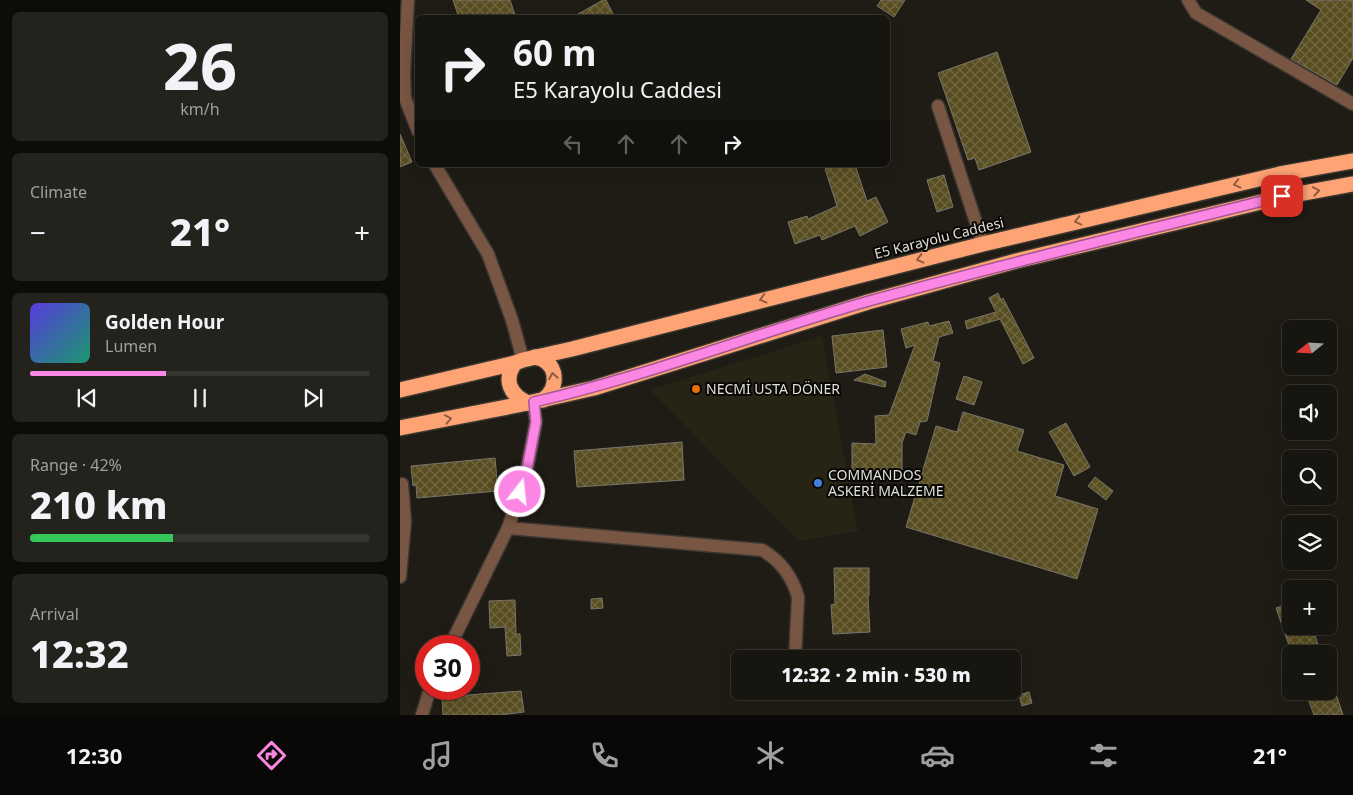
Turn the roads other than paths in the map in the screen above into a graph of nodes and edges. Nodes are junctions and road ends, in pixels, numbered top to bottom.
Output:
1 (408, 0) edge
2 (1188, 0) edge
3 (1353, 104) edge
4 (938, 106) dead end
5 (415, 123) edge
6 (1353, 160) edge
7 (436, 167) edge
8 (1353, 184) edge
9 (983, 244) junction
10 (524, 360) junction
11 (400, 390) edge
12 (535, 402) junction
13 (400, 428) edge
14 (402, 484) dead end
15 (508, 528) junction
16 (400, 577) edge
17 (455, 635) edge
18 (795, 650) edge
19 (427, 700) edge
20 (422, 715) edge

1 - 5 street
2 - 3 street
4 - 9 street
6 -> 9 highway, E5 Karayolu Caddesi
7 - 10 street
12 -> 8 highway
9 -> 10 highway, E5 Karayolu Caddesi
10 - 11 highway, E5 Karayolu Caddesi
10 - 12 highway
12 -> 10 highway
13 -> 12 highway
12 - 15 street
14 - 16 street
15 - 17 street
15 - 18 street
19 - 20 street

